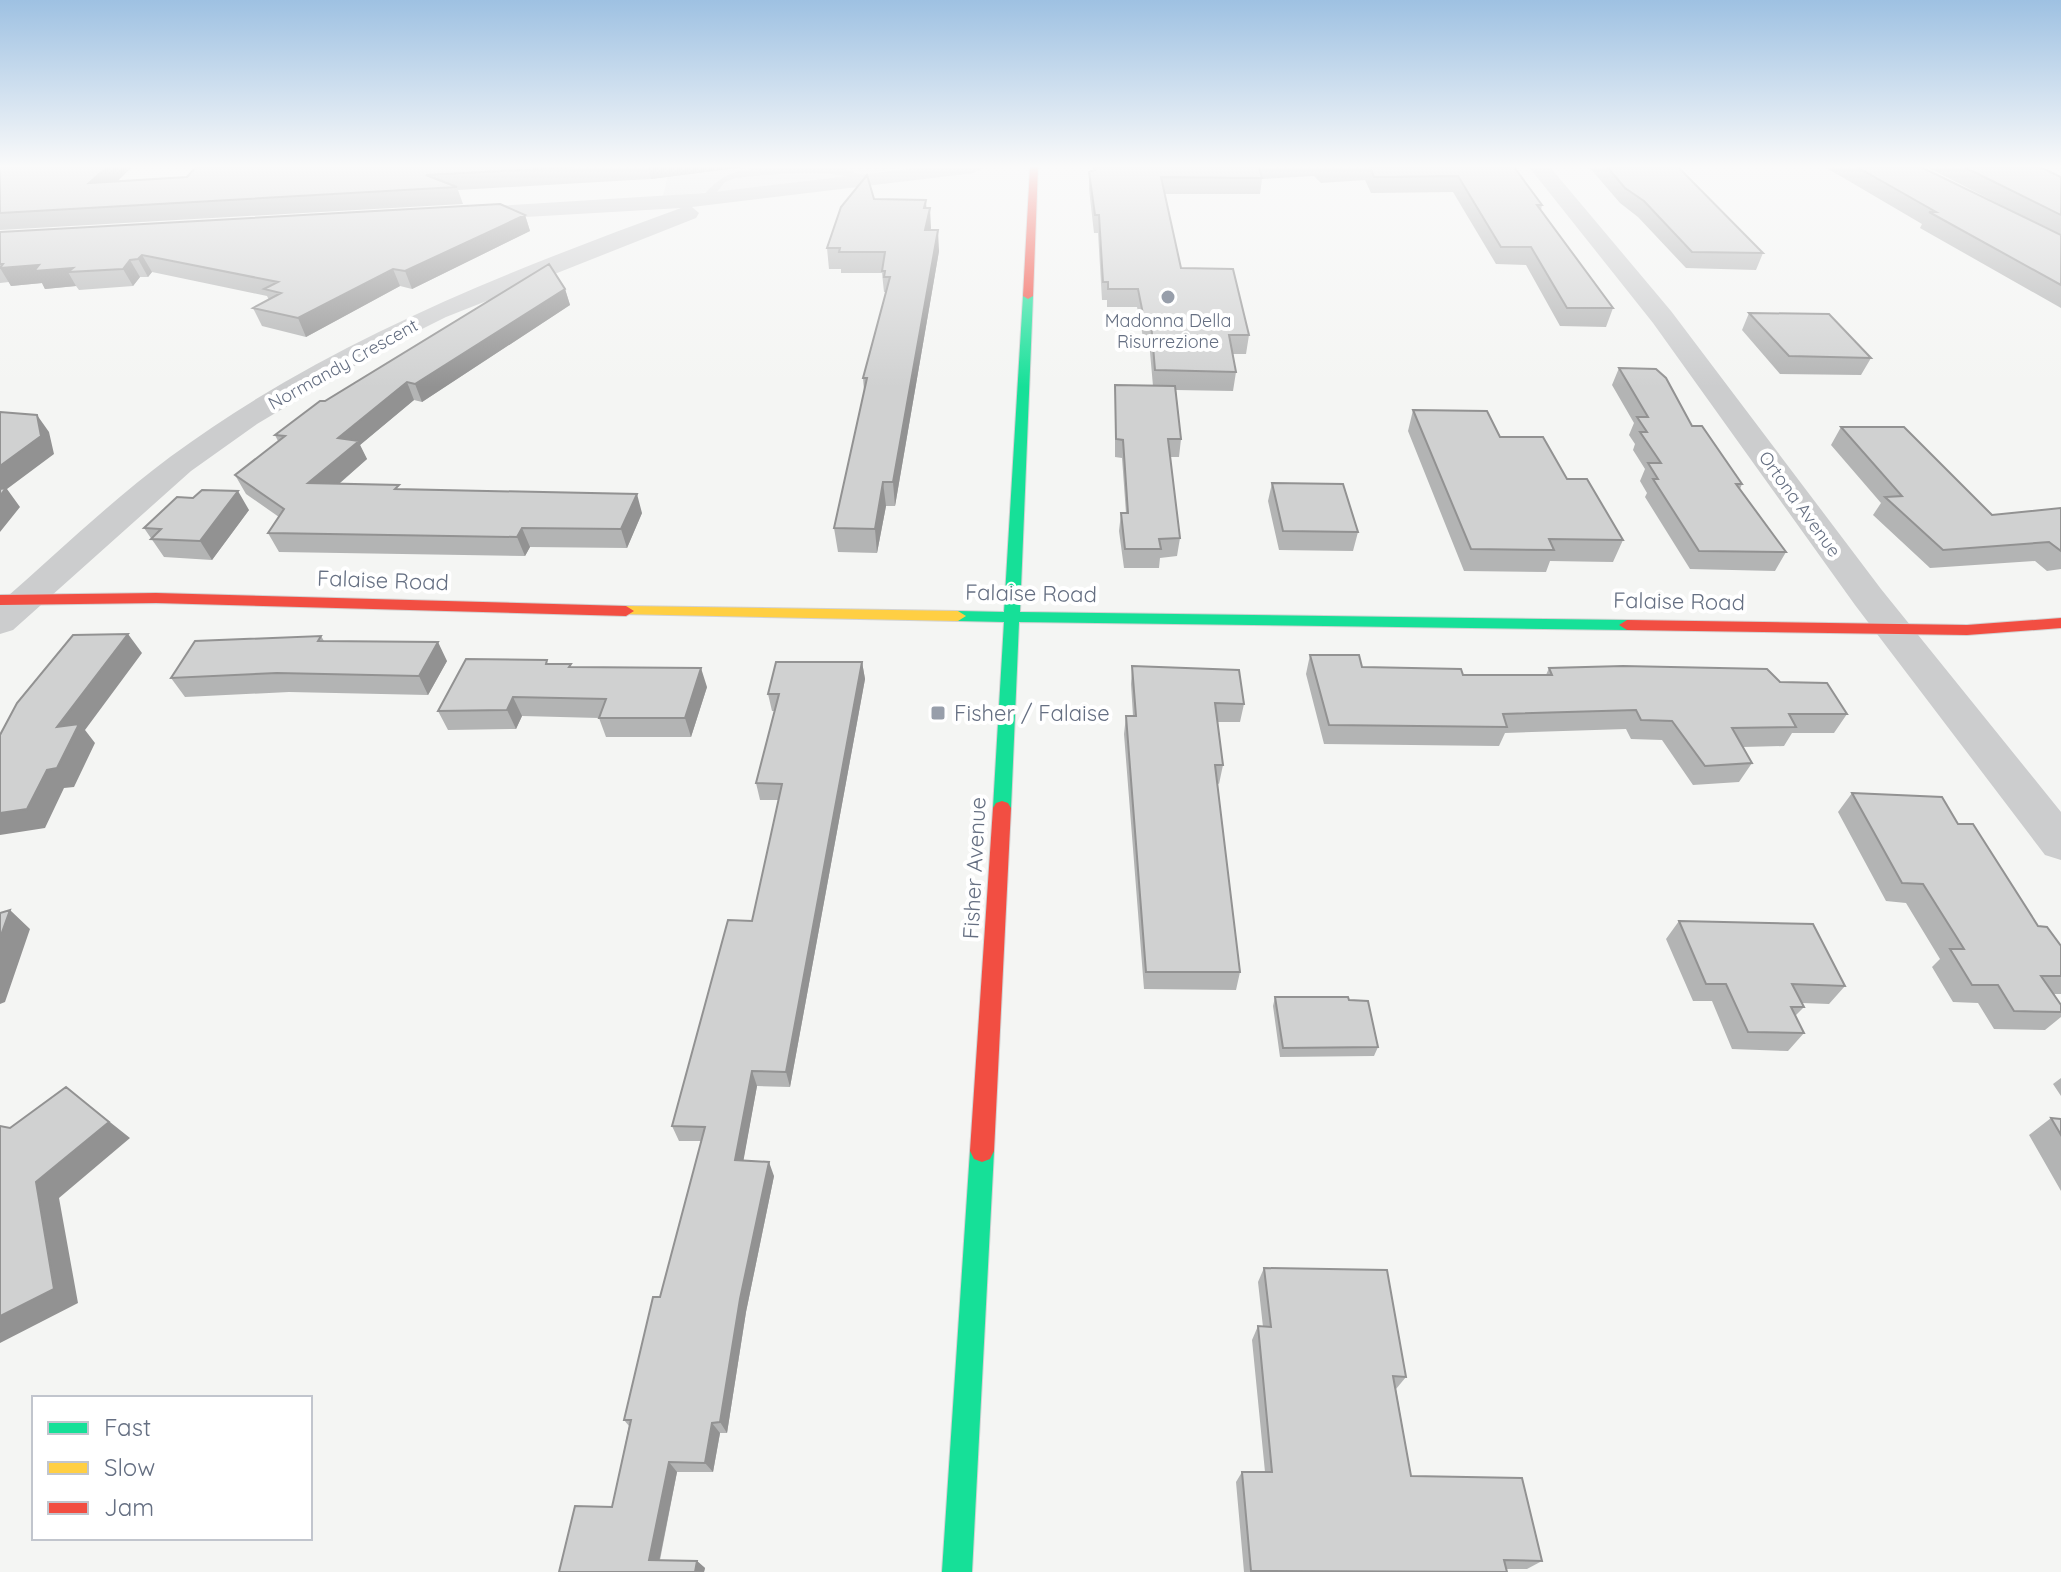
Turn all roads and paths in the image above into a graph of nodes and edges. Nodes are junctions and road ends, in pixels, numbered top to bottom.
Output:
1 (616, 240) edge
2 (1031, 240) edge
3 (1599, 240) edge
4 (8, 606) edge
5 (1013, 617) junction
6 (2061, 623) edge
7 (1892, 628) junction
8 (2061, 843) edge
9 (957, 1572) edge

1 - 4 street, Normandy Crescent
2 - 5 street, Fisher Avenue
3 - 7 street, Ortona Avenue
4 - 5 street, Falaise Road
5 - 7 street, Falaise Road
5 - 9 street, Fisher Avenue
6 - 7 street, Falaise Road
7 - 8 street, Ortona Avenue

